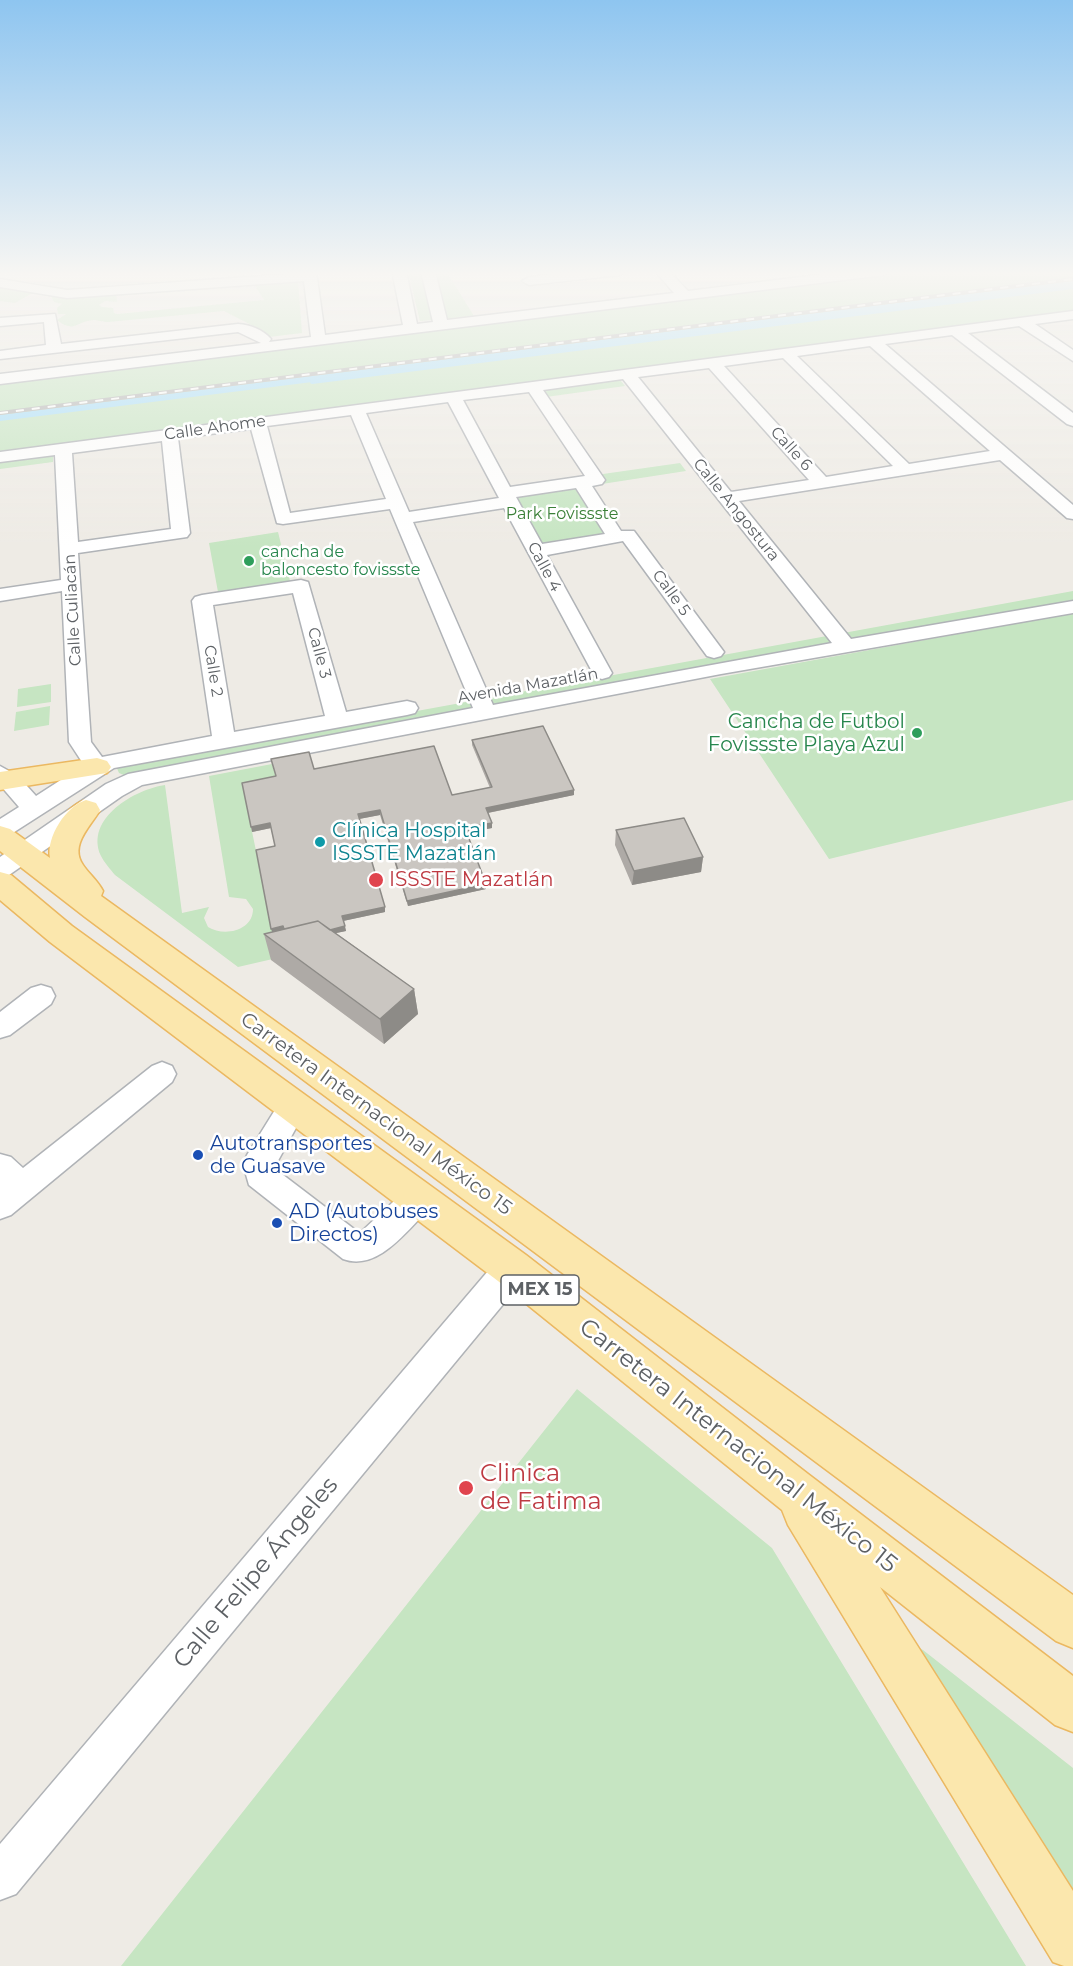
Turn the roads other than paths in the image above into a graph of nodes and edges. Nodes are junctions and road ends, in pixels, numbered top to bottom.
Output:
1 (128, 363) edge
2 (713, 363) joint
3 (796, 363) edge
4 (897, 363) edge
5 (1001, 363) edge
6 (627, 374) junction
7 (0, 378) edge
8 (533, 386) junction
9 (453, 397) junction
10 (1066, 409) edge
11 (357, 410) junction
12 (1073, 421) edge
13 (258, 423) junction
14 (169, 434) junction
15 (63, 448) junction
16 (1003, 454) junction
17 (0, 457) edge
18 (905, 470) junction
19 (589, 481) junction
20 (821, 482) junction
21 (507, 498) junction
22 (727, 498) junction
23 (400, 511) junction
24 (1073, 514) edge
25 (622, 536) junction
26 (69, 549) junction
27 (536, 551) junction
28 (72, 584) junction
29 (1073, 588) edge
30 (0, 595) edge
31 (202, 601) joint
32 (1073, 607) edge
33 (839, 638) junction
34 (714, 652) junction
35 (602, 673) junction
36 (481, 704) junction
37 (337, 720) junction
38 (225, 741) junction
39 (97, 767) junction
40 (3, 778) edge
41 (33, 808) junction
42 (86, 810) junction
43 (5, 854) edge
44 (96, 909) junction
45 (41, 996) dead end
46 (0, 1027) edge
47 (162, 1074) dead end
48 (293, 1106) junction
49 (0, 1167) edge
50 (11, 1196) edge
51 (419, 1198) junction
52 (512, 1268) junction
53 (792, 1490) junction
54 (1073, 1624) edge
55 (1073, 1707) edge
56 (0, 1878) edge
57 (1073, 1942) edge

1 - 7 street
2 - 6 street, Calle Ahome
2 - 20 street, Calle 6
3 - 18 street
4 - 16 street
5 - 10 street
6 - 8 street, Calle Ahome
6 - 22 street, Calle Angostura
8 - 9 street, Calle Ahome
8 - 19 street
9 - 11 street, Calle Ahome
9 - 21 street, Calle 4
10 - 12 street
11 - 13 street, Calle Ahome
11 - 23 street
13 - 14 street, Calle Ahome
13 - 23 street
14 - 15 street, Calle Ahome
14 - 26 street
15 - 17 street, Calle Ahome
15 - 26 street, Calle Culiacán
16 - 18 street
16 - 24 street
18 - 20 street
19 - 21 street
19 - 25 street, Calle 5
20 - 22 street
21 - 23 street
21 - 27 street, Calle 4
22 - 33 street, Calle Angostura
23 - 36 street
25 - 27 street
25 - 34 street, Calle 5
26 - 28 street, Calle Culiacán
27 - 35 street, Calle 4
28 - 30 street
28 - 39 street, Calle Culiacán
29 - 33 street, Avenida Mazatlán
31 - 37 street, Calle 3
31 - 38 street, Calle 2
32 - 33 street, Avenida Mazatlán
33 - 34 street, Avenida Mazatlán
33 - 36 street, Avenida Mazatlán
34 - 35 street, Avenida Mazatlán
35 - 36 street, Avenida Mazatlán
36 - 37 street, Avenida Mazatlán
36 - 42 street, Avenida Mazatlán
37 - 38 street, Avenida Mazatlán
38 - 39 street, Avenida Mazatlán
39 - 40 main road
39 - 41 street, Avenida Mazatlán
40 - 41 street
41 - 43 street, Avenida Mazatlán
42 - 43 street, Avenida Mazatlán
42 - 44 main road
43 - 44 main road, Carretera Internacional México 15 / MEX 15
43 - 48 main road, Carretera Internacional México 15 / MEX 15
44 - 54 main road, Carretera Internacional México 15 / MEX 15
45 - 46 street
47 - 50 street
48 - 51 main road, Carretera Internacional México 15 / MEX 15
48 - 51 street
49 - 50 street
51 - 52 main road, Carretera Internacional México 15 / MEX 15
52 - 53 main road, Carretera Internacional México 15 / MEX 15
52 - 56 street, Calle Felipe Ángeles
53 - 55 main road, Carretera Internacional México 15 / MEX 15
53 - 57 main road

